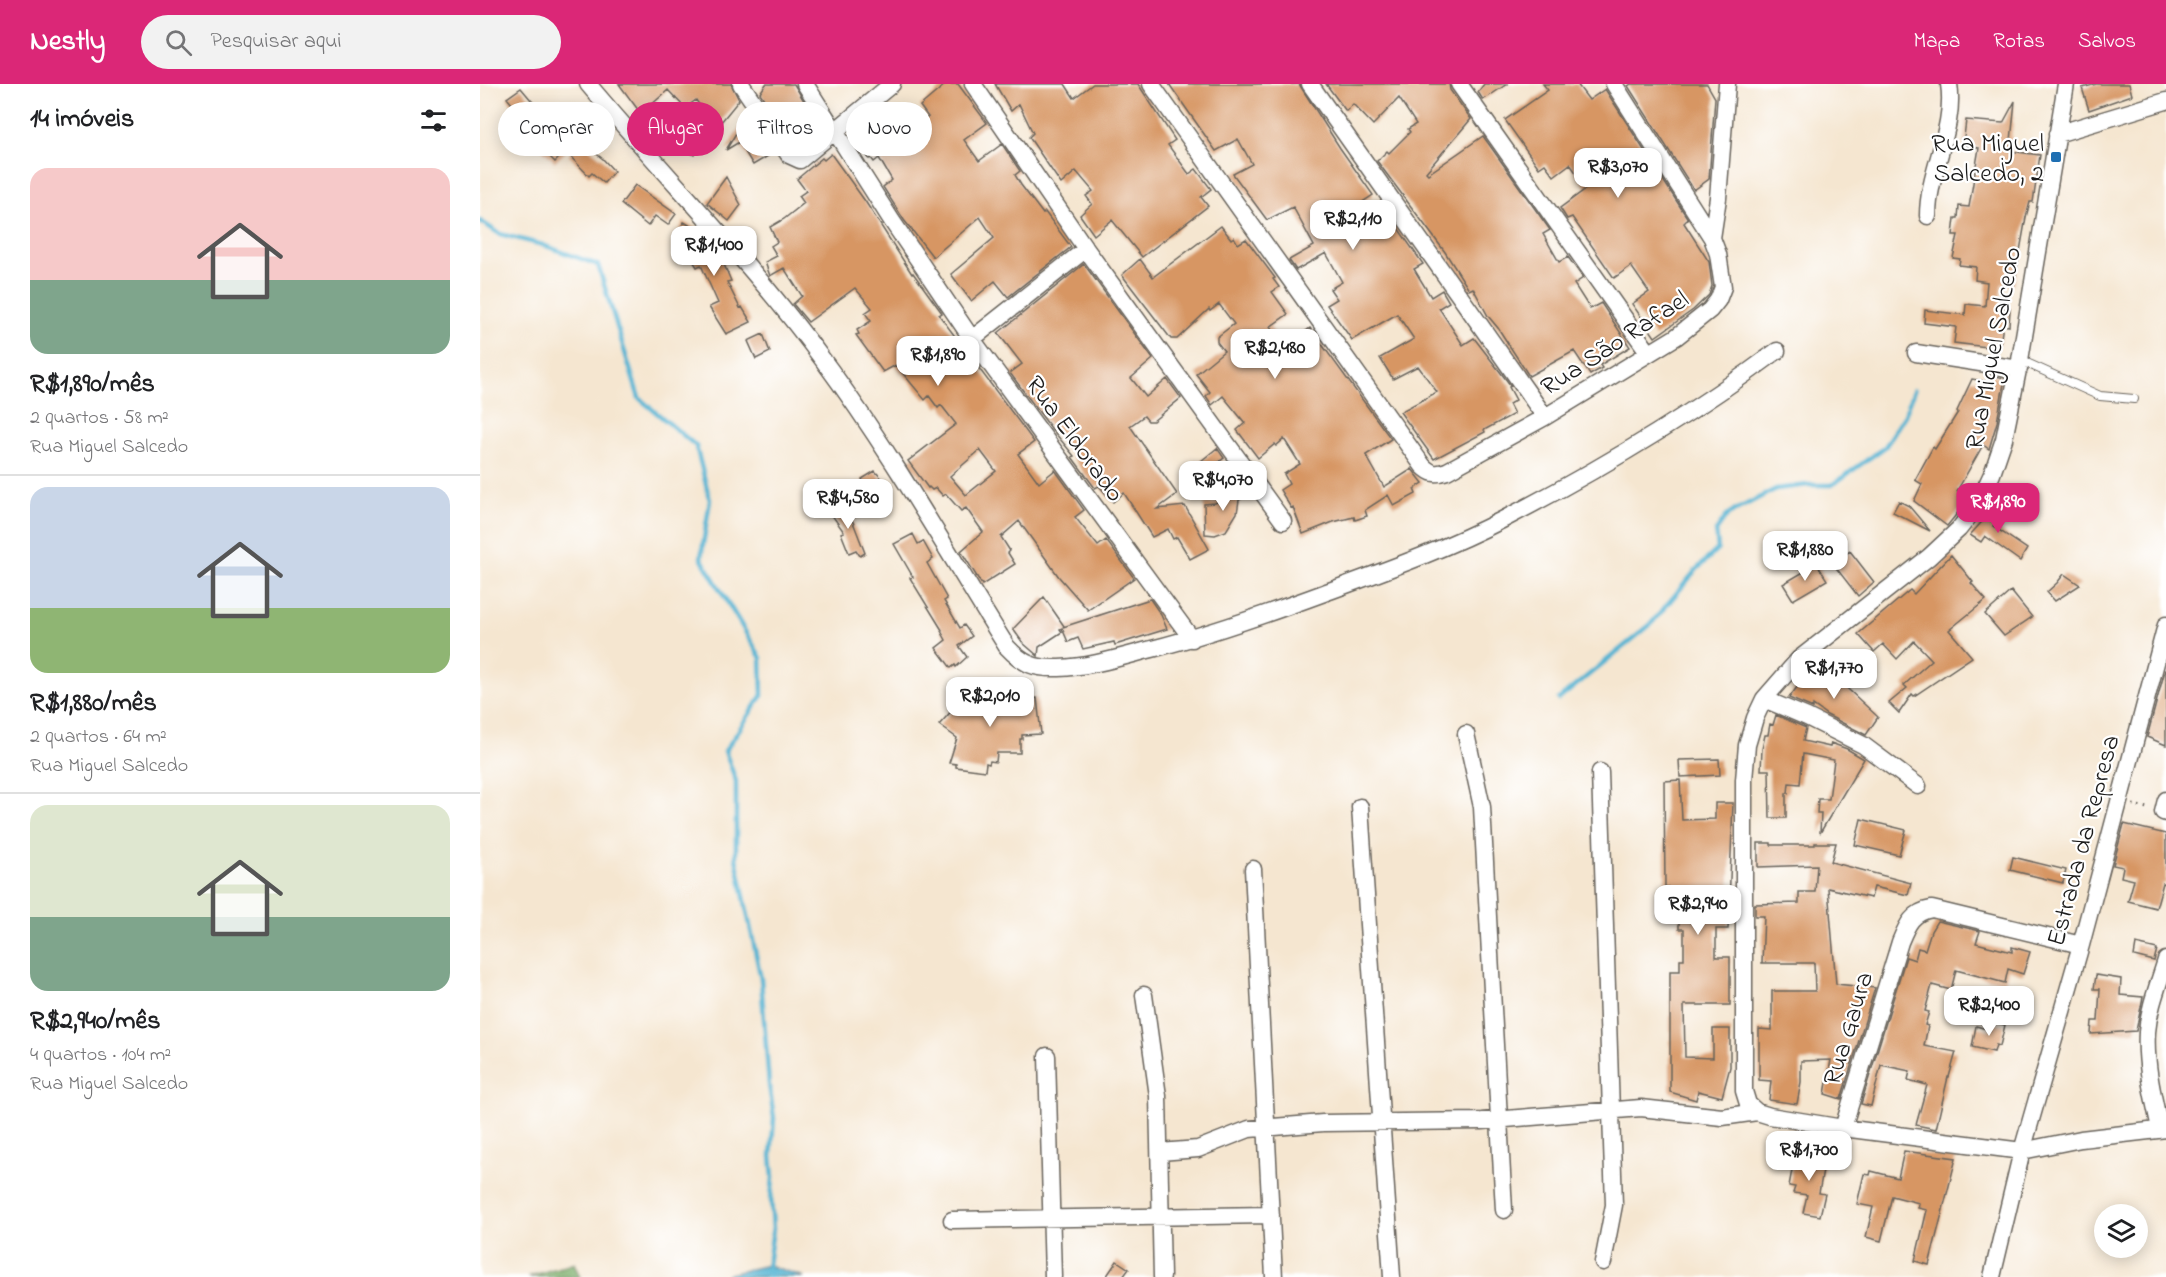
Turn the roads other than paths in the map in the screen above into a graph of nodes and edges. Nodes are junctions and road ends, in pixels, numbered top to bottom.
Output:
1 (588, 84) edge
2 (741, 84) edge
3 (805, 84) edge
4 (892, 84) edge
5 (973, 84) edge
6 (1151, 84) edge
7 (1310, 84) edge
8 (1459, 84) edge
9 (1614, 84) edge
10 (1727, 84) edge
11 (1949, 84) edge
12 (2066, 84) edge
13 (2166, 101) edge
14 (753, 102) edge
15 (816, 102) edge
16 (834, 131) joint
17 (2057, 134) junction
18 (790, 156) edge
19 (805, 156) edge
20 (1928, 216) dead end
21 (1712, 238) junction
22 (1086, 249) junction
23 (972, 339) junction
24 (1777, 351) dead end
25 (1649, 353) junction
26 (1916, 353) dead end
27 (2019, 364) junction
28 (2134, 399) dead end
29 (1545, 417) junction
30 (1283, 521) dead end
31 (2166, 625) edge
32 (1192, 639) junction
33 (1764, 699) junction
34 (1466, 734) dead end
35 (1600, 772) dead end
36 (1918, 786) dead end
37 (1360, 807) dead end
38 (1253, 868) dead end
39 (2081, 945) junction
40 (2166, 960) edge
41 (1144, 995) dead end
42 (1047, 1056) dead end
43 (1611, 1110) junction
44 (1757, 1112) junction
45 (1499, 1119) junction
46 (1381, 1122) junction
47 (1266, 1128) junction
48 (1843, 1128) junction
49 (2163, 1128) edge
50 (2022, 1151) junction
51 (1160, 1152) junction
52 (1504, 1210) dead end
53 (1271, 1215) junction
54 (1161, 1217) junction
55 (1052, 1218) junction
56 (952, 1220) dead end
57 (1603, 1262) dead end
58 (1053, 1277) edge
59 (1162, 1277) edge
60 (1274, 1277) edge
61 (1392, 1277) edge
62 (1992, 1277) edge

1 - 32 street
2 - 14 street
3 - 15 street, Rua Eldorado
4 - 16 street
5 - 22 street
6 - 29 street, Rua São Rafael
7 - 29 street
8 - 25 street
9 - 21 street
10 - 21 street, Rua São Rafael
11 - 20 street
12 - 17 street, Rua Miguel Salcedo
13 - 17 street
16 - 23 street, Rua Eldorado
17 - 27 street, Rua Miguel Salcedo
18 - 19 street
21 - 25 street, Rua São Rafael
22 - 23 street
22 - 30 street
23 - 32 street, Rua Eldorado
24 - 32 street
25 - 29 street, Rua São Rafael
26 - 27 street
27 - 28 lane
27 - 33 street, Rua Miguel Salcedo
31 - 39 street, Estrada da Represa
33 - 36 street
33 - 44 street, Rua Miguel Salcedo
34 - 45 street
35 - 43 street
37 - 46 street
38 - 47 street
39 - 48 street, Rua Gaura
39 - 50 street, Estrada da Represa
40 - 49 street
41 - 51 street
42 - 55 street
43 - 44 street
43 - 45 street
43 - 57 street
44 - 48 street
45 - 46 street
45 - 52 street
46 - 47 street
46 - 61 street
47 - 51 street
47 - 53 street
48 - 50 street
49 - 50 street
50 - 62 street, Estrada da Represa
51 - 54 street
53 - 54 street
53 - 60 street
54 - 55 street
54 - 59 street
55 - 56 street
55 - 58 street

